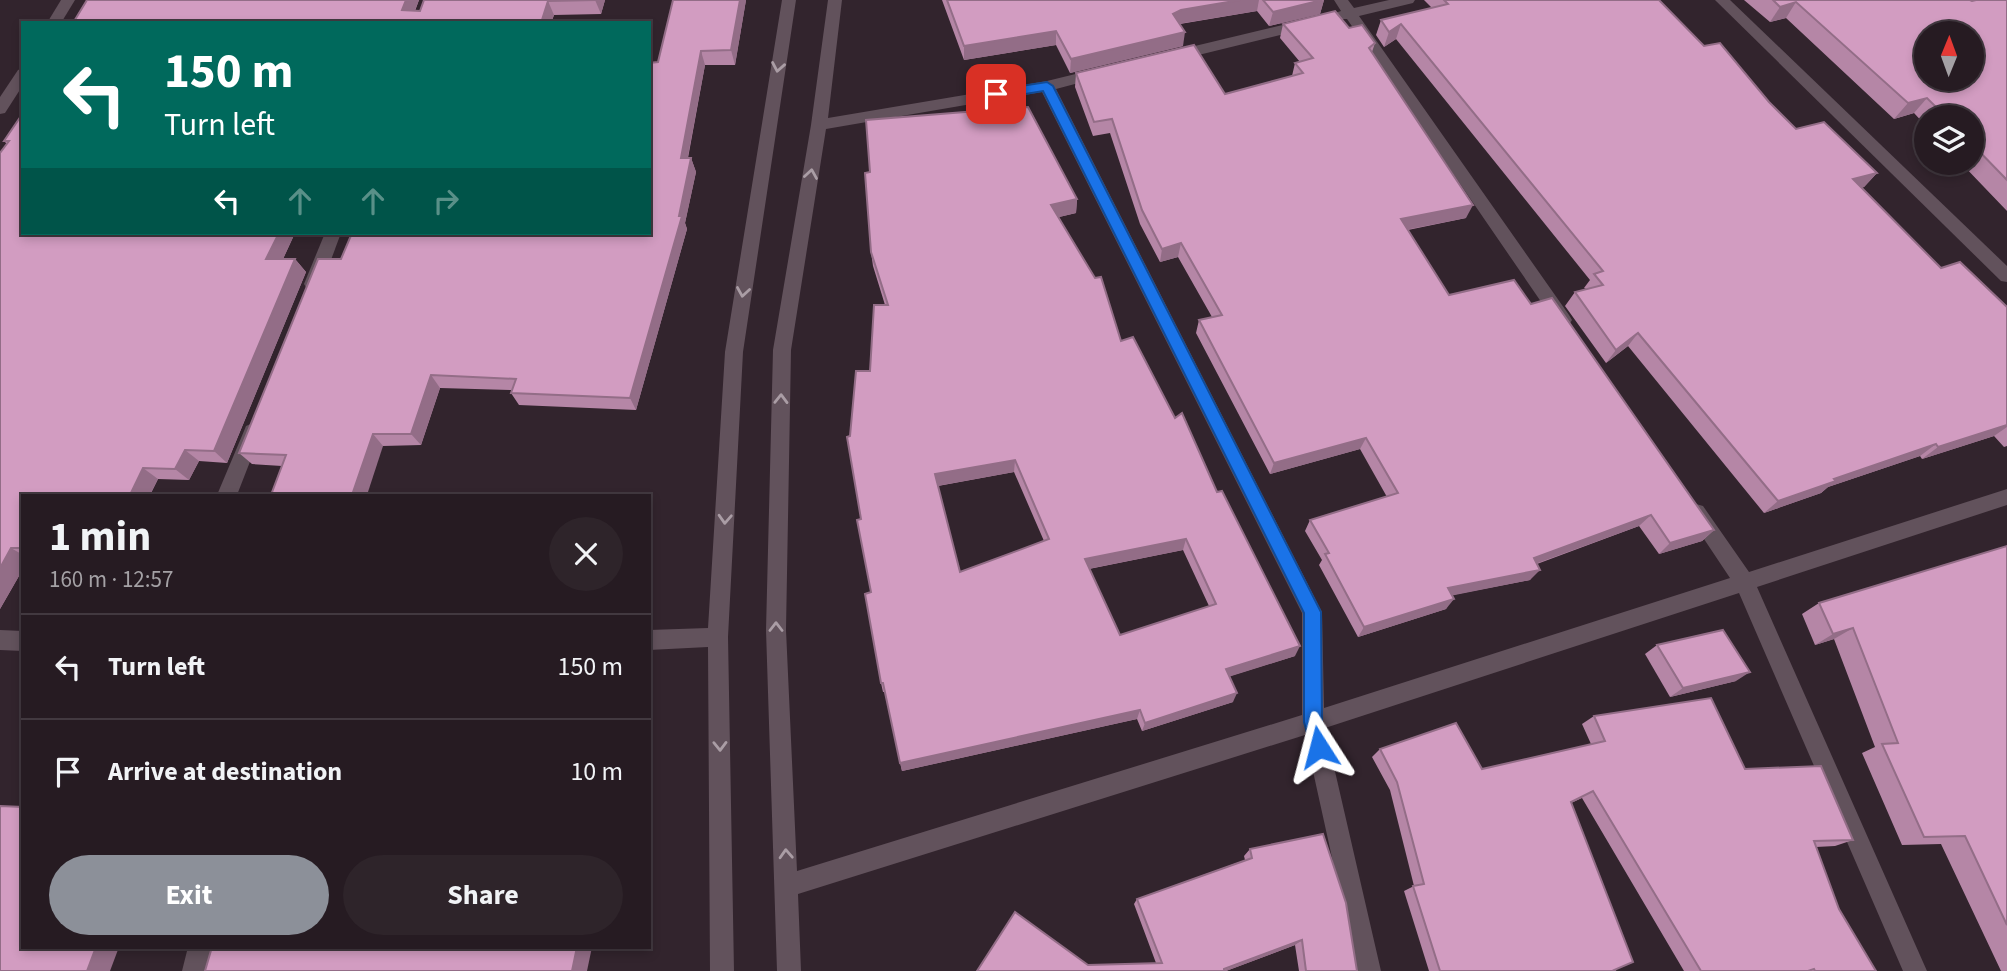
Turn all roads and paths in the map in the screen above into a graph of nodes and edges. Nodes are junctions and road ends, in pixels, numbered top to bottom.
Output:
1 (68, 0) edge
2 (789, 0) edge
3 (835, 0) edge
4 (1408, 0) edge
5 (1722, 0) edge
6 (1346, 7) edge
7 (55, 21) edge
8 (1153, 61) edge
9 (1113, 70) edge
10 (21, 76) edge
11 (1047, 86) junction
12 (0, 109) edge
13 (819, 125) junction
14 (332, 235) edge
15 (2007, 276) edge
16 (308, 295) edge
17 (1572, 332) edge
18 (257, 420) edge
19 (1682, 492) edge
20 (227, 494) edge
21 (2007, 498) edge
22 (1745, 583) junction
23 (718, 637) junction
24 (0, 640) edge
25 (651, 640) edge
26 (21, 641) edge
27 (1313, 722) junction
28 (787, 886) junction
29 (200, 949) edge
30 (194, 971) edge
31 (722, 971) edge
32 (789, 971) edge
33 (1368, 971) edge
34 (1915, 971) edge

1 - 7 street
2 -> 23 street
3 - 13 street
4 - 6 street
5 - 15 street
6 - 8 street
6 - 17 street
9 - 11 street
10 - 12 street
11 - 13 street
11 - 27 street
28 -> 13 street
14 - 16 street
18 - 20 street
19 - 22 street
21 - 22 street
22 - 27 street
22 - 34 street
23 - 25 street
23 -> 31 street
24 - 26 street
27 - 28 street
27 - 33 street
28 - 32 street
29 - 30 street

